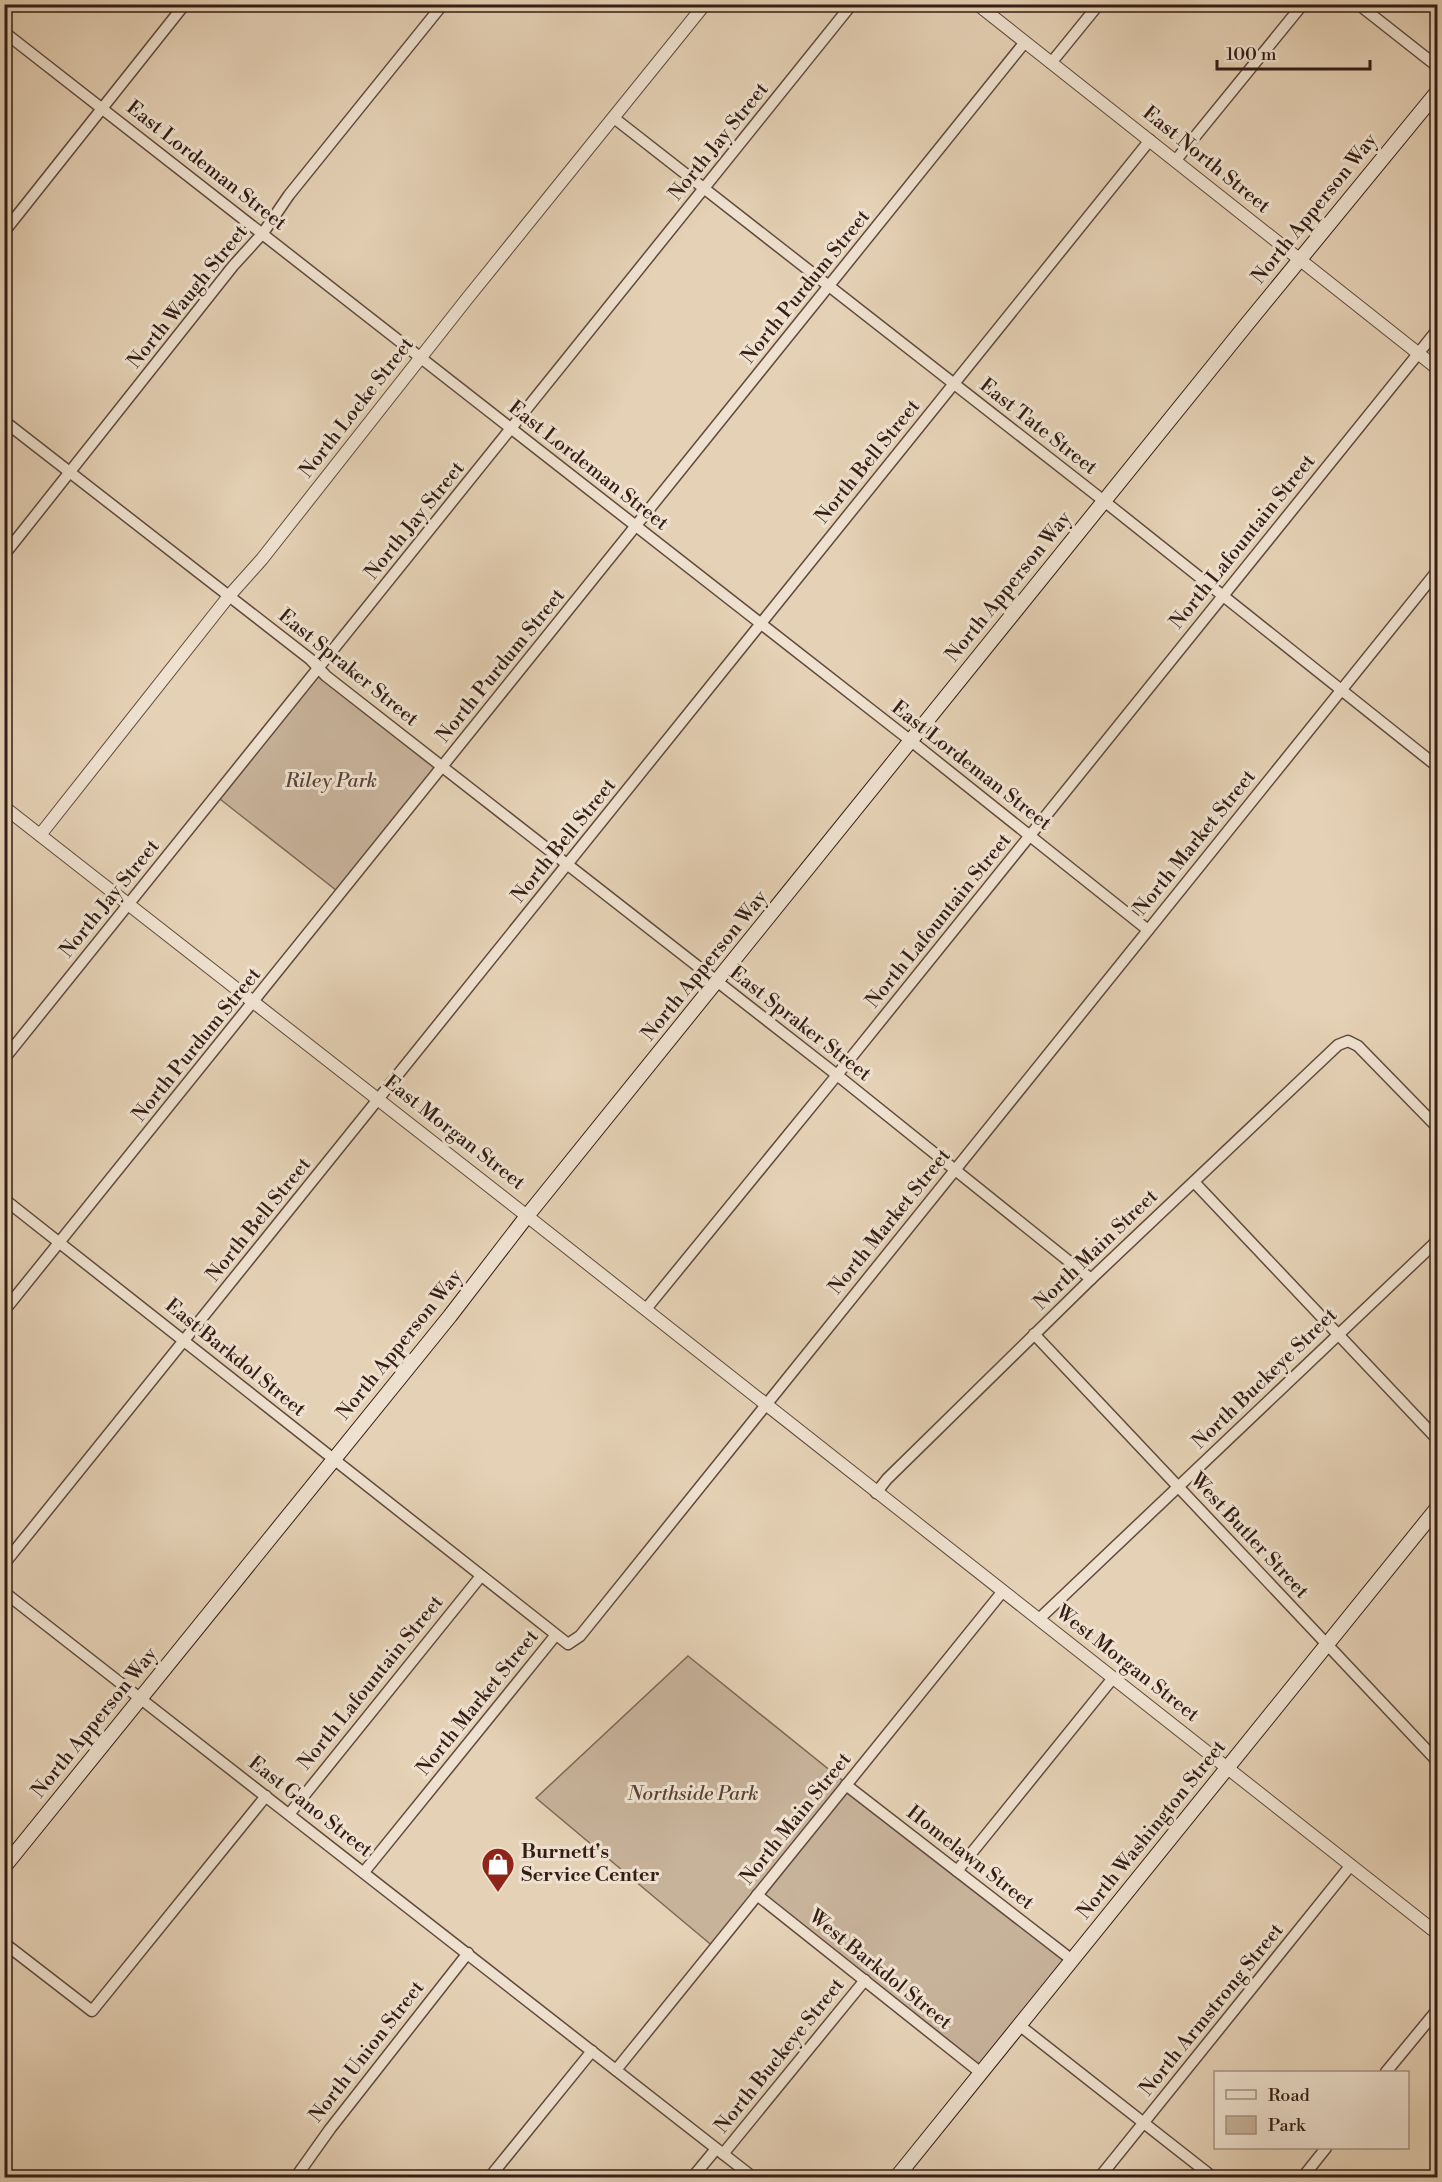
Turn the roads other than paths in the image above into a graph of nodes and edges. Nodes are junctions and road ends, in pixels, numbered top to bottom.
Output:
1 (185, 4) edge
2 (443, 4) edge
3 (705, 4) edge
4 (852, 4) edge
5 (977, 4) edge
6 (1099, 4) edge
7 (1303, 4) edge
8 (1358, 4) edge
9 (4, 32) edge
10 (1025, 42) junction
11 (1051, 63) junction
12 (1437, 67) edge
13 (1437, 91) edge
14 (102, 107) junction
15 (614, 117) junction
16 (1150, 140) junction
17 (1176, 160) junction
18 (704, 189) junction
19 (4, 232) edge
20 (263, 233) junction
21 (1299, 260) junction
22 (829, 287) junction
23 (1437, 329) edge
24 (1417, 353) junction
25 (422, 358) junction
26 (1437, 369) edge
27 (954, 385) junction
28 (4, 421) edge
29 (512, 429) junction
30 (70, 472) junction
31 (1104, 501) junction
32 (636, 526) junction
33 (4, 555) edge
34 (1437, 570) edge
35 (229, 596) junction
36 (1223, 597) junction
37 (761, 624) junction
38 (318, 669) junction
39 (1341, 690) junction
40 (910, 741) junction
41 (443, 767) junction
42 (1437, 767) edge
43 (4, 807) edge
44 (40, 835) junction
45 (1030, 836) junction
46 (567, 865) junction
47 (129, 904) junction
48 (1148, 930) junction
49 (717, 982) junction
50 (254, 1002) junction
51 (4, 1059) edge
52 (837, 1076) junction
53 (378, 1099) junction
54 (1437, 1128) edge
55 (956, 1169) junction
56 (1194, 1182) junction
57 (4, 1198) edge
58 (527, 1216) junction
59 (1437, 1240) edge
60 (60, 1243) junction
61 (1091, 1279) junction
62 (646, 1310) junction
63 (4, 1311) edge
64 (1034, 1334) junction
65 (1338, 1335) junction
66 (184, 1341) junction
67 (766, 1405) junction
68 (1437, 1440) edge
69 (333, 1459) junction
70 (1178, 1487) junction
71 (876, 1493) junction
72 (1437, 1507) edge
73 (4, 1564) edge
74 (481, 1576) junction
75 (1003, 1591) junction
76 (4, 1592) edge
77 (1039, 1619) junction
78 (555, 1636) junction
79 (1327, 1644) junction
80 (1113, 1678) junction
81 (140, 1697) junction
82 (1437, 1762) edge
83 (1227, 1767) junction
84 (846, 1785) junction
85 (266, 1796) junction
86 (290, 1813) junction
87 (1351, 1865) junction
88 (4, 1867) edge
89 (957, 1871) junction
90 (364, 1872) junction
91 (757, 1895) junction
92 (1437, 1934) edge
93 (4, 1943) edge
94 (468, 1953) junction
95 (1072, 1960) junction
96 (865, 1980) junction
97 (1437, 2009) edge
98 (1020, 2025) junction
99 (592, 2051) junction
100 (616, 2070) junction
101 (1388, 2071) edge
102 (981, 2073) junction
103 (1144, 2122) junction
104 (1325, 2149) edge
105 (719, 2151) junction
106 (301, 2176) edge
107 (489, 2178) edge
108 (692, 2178) edge
109 (754, 2178) edge
110 (896, 2178) edge
111 (1099, 2178) edge
112 (1214, 2178) edge
113 (1302, 2178) edge

1 - 14 street
2 - 20 street, North Waugh Street
3 - 15 street, North Locke Street
4 - 18 street, North Jay Street
5 - 10 street, East North Street
6 - 11 street
7 - 17 street
8 - 12 street
9 - 14 street, East Lordeman Street
10 - 11 street, East North Street
10 - 22 street, North Purdum Street
11 - 16 street, East North Street
13 - 21 main road, North Apperson Way
14 - 19 street
14 - 20 street, East Lordeman Street
15 - 18 street, East Tate Street
15 - 25 street, North Locke Street
16 - 17 street, East North Street
16 - 27 street, North Bell Street
17 - 21 street, East North Street
18 - 22 street, East Tate Street
18 - 29 street, North Jay Street
20 - 25 street, East Lordeman Street
20 - 30 street, North Waugh Street
21 - 24 street, East North Street
21 - 31 main road, North Apperson Way
22 - 27 street, East Tate Street
22 - 32 street, North Purdum Street
23 - 24 street, North Lafountain Street
24 - 26 street, East North Street
24 - 36 street, North Lafountain Street
25 - 29 street, East Lordeman Street
25 - 35 street, North Locke Street
27 - 31 street, East Tate Street
27 - 37 street, North Bell Street
28 - 30 street, East Spraker Street
29 - 32 street, East Lordeman Street
29 - 38 street, North Jay Street
30 - 33 street, North Waugh Street
30 - 35 street, East Spraker Street
31 - 36 street, East Tate Street
31 - 40 main road, North Apperson Way
32 - 37 street, East Lordeman Street
32 - 41 street, North Purdum Street
34 - 39 street, North Market Street
35 - 38 street, East Spraker Street
35 - 44 street, North Locke Street
36 - 39 street, East Tate Street
36 - 45 street, North Lafountain Street
37 - 40 street, East Lordeman Street
37 - 46 street, North Bell Street
38 - 41 street, East Spraker Street
38 - 47 street, North Jay Street
39 - 42 street, East Tate Street
39 - 48 street, North Market Street
40 - 45 street, East Lordeman Street
40 - 49 main road, North Apperson Way
41 - 46 street, East Spraker Street
41 - 50 street, North Purdum Street
43 - 44 street, East Morgan Street
44 - 47 street, East Morgan Street
45 - 48 street, East Lordeman Street
45 - 52 street, North Lafountain Street
46 - 49 street, East Spraker Street
46 - 53 street, North Bell Street
47 - 50 street, East Morgan Street
47 - 51 street, North Jay Street
48 - 55 street, North Market Street
49 - 52 street, East Spraker Street
49 - 58 main road, North Apperson Way
50 - 53 street, East Morgan Street
50 - 60 street, North Purdum Street
52 - 55 street, East Spraker Street
52 - 62 street, North Lafountain Street
53 - 58 street, East Morgan Street
53 - 66 street, North Bell Street
54 - 56 street, North Main Street
55 - 61 street, East Spraker Street
55 - 67 street, North Market Street
56 - 61 street, North Main Street
56 - 65 street
57 - 60 street, East Barkdol Street
58 - 62 street, East Morgan Street
58 - 69 main road, North Apperson Way
59 - 65 street, North Buckeye Street
60 - 63 street, North Purdum Street
60 - 66 street, East Barkdol Street
61 - 64 street, North Main Street
62 - 67 street, East Morgan Street
64 - 70 street, West Butler Street
64 - 71 street, North Main Street
65 - 68 street
65 - 70 street, North Buckeye Street
66 - 69 street, East Barkdol Street
66 - 73 street, North Bell Street
67 - 71 street, East Morgan Street
67 - 78 street, North Market Street
69 - 74 street, East Barkdol Street
69 - 81 main road, North Apperson Way
70 - 77 street, North Buckeye Street
70 - 79 street, West Butler Street
71 - 75 street, West Morgan Street
72 - 79 main road, North Washington Street
74 - 78 street, East Barkdol Street
74 - 86 street, North Lafountain Street
75 - 77 street, West Morgan Street
75 - 84 street, North Main Street
76 - 81 street, East Gano Street
77 - 80 street, West Morgan Street
78 - 90 street, North Market Street
79 - 82 street, West Butler Street
79 - 83 main road, North Washington Street
80 - 83 street, West Morgan Street
80 - 89 street
81 - 85 street, East Gano Street
81 - 88 main road, North Apperson Way
83 - 87 street, West Morgan Street
83 - 95 main road, North Washington Street
84 - 89 street, Homelawn Street
84 - 91 street, North Main Street
85 - 86 street, East Gano Street
85 - 93 street
86 - 90 street, East Gano Street
87 - 92 street, West Morgan Street
87 - 103 street, North Armstrong Street
89 - 95 street, Homelawn Street
90 - 94 street, East Gano Street
91 - 96 street, West Barkdol Street
91 - 100 street, North Main Street
94 - 99 street, East Gano Street
94 - 106 street, North Union Street
95 - 98 main road, North Washington Street
96 - 102 street, West Barkdol Street
96 - 105 street, North Buckeye Street
97 - 101 street
98 - 102 main road, North Washington Street
98 - 103 street
99 - 100 street, East Gano Street
99 - 107 street
100 - 105 street, East Gano Street
102 - 110 main road, North Washington Street
103 - 111 street, North Armstrong Street
103 - 112 street
104 - 113 street
105 - 108 street, North Buckeye Street
105 - 109 street, East Gano Street

